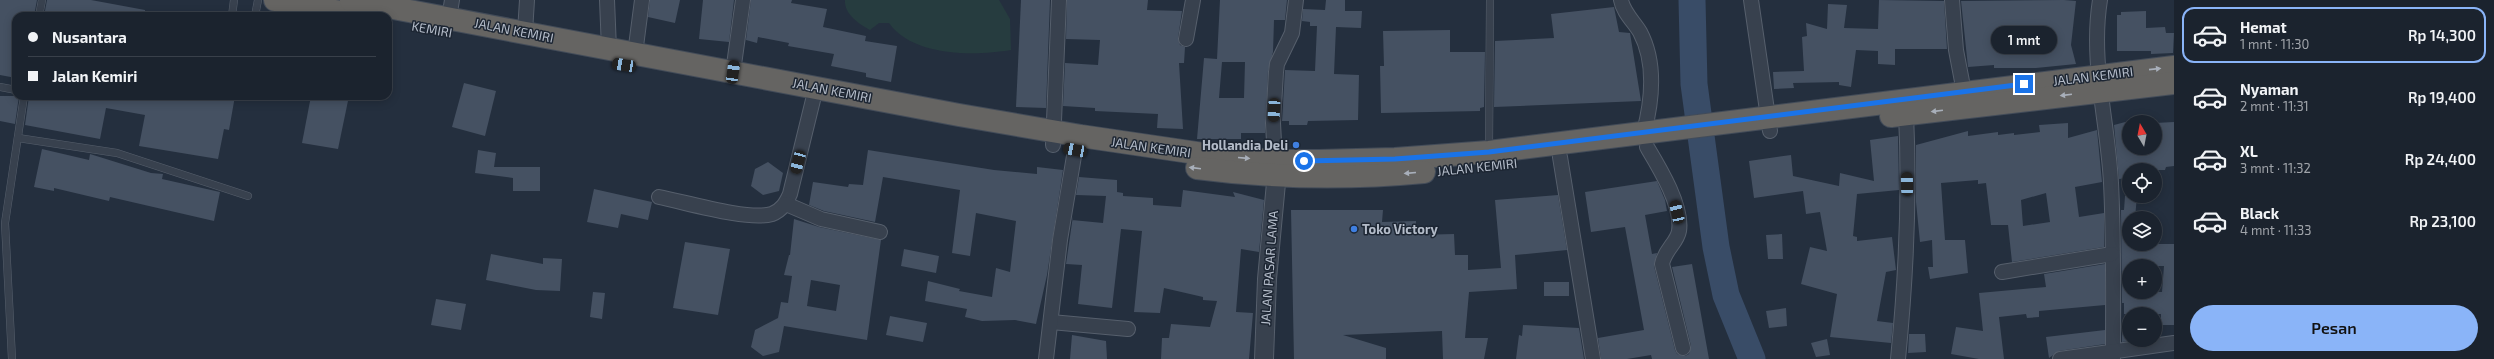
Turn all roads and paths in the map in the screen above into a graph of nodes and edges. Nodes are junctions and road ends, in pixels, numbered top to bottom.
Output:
1 (42, 0) edge
2 (234, 0) edge
3 (258, 0) edge
4 (275, 0) edge
5 (351, 0) edge
6 (527, 0) edge
7 (607, 0) edge
8 (642, 0) edge
9 (743, 0) edge
10 (1059, 0) edge
11 (1193, 0) edge
12 (1296, 0) edge
13 (1490, 0) edge
14 (1621, 0) edge
15 (1751, 0) edge
16 (1952, 0) edge
17 (2100, 0) edge
18 (313, 4) edge
19 (450, 9) edge
20 (40, 12) edge
21 (232, 12) edge
22 (256, 12) edge
23 (346, 12) edge
24 (392, 22) edge
25 (525, 32) junction
26 (1186, 39) dead end
27 (599, 52) junction
28 (635, 54) junction
29 (2174, 67) edge
30 (733, 72) junction
31 (2099, 83) junction
32 (2174, 83) edge
33 (0, 87) edge
34 (12, 89) edge
35 (1964, 92) junction
36 (23, 100) edge
37 (813, 100) junction
38 (1906, 114) junction
39 (1769, 124) junction
40 (18, 138) junction
41 (1053, 138) junction
42 (1651, 139) junction
43 (1075, 150) junction
44 (1489, 152) junction
45 (1560, 157) junction
46 (1276, 169) junction
47 (248, 196) dead end
48 (659, 197) dead end
49 (786, 204) junction
50 (880, 232) dead end
51 (2112, 254) junction
52 (2002, 272) dead end
53 (1050, 322) junction
54 (1128, 329) dead end
55 (2174, 343) edge
56 (1683, 348) dead end
57 (2113, 355) edge
58 (12, 359) edge
59 (1046, 359) edge
60 (1264, 359) edge
61 (1592, 359) edge
62 (1898, 359) edge
63 (2060, 359) edge

1 - 20 lane
2 - 21 lane
3 - 22 lane
4 - 18 highway
5 - 19 highway, JALAN KEMIRI
6 - 25 street
7 - 27 street
8 - 28 street
9 - 30 street
10 - 41 street
11 - 26 street
12 - 46 street
13 - 44 lane
14 - 42 street
15 - 39 street
16 - 35 street
17 - 31 street
18 - 23 highway
19 - 25 highway, JALAN KEMIRI
24 - 27 highway, KEMIRI
25 - 27 highway, JALAN KEMIRI
27 - 28 highway, JALAN KEMIRI
27 - 37 highway, JALAN KEMIRI
28 - 30 highway, JALAN KEMIRI
31 -> 29 highway, JALAN KEMIRI
30 - 41 highway, JALAN KEMIRI
31 - 32 highway, JALAN KEMIRI
31 - 35 highway, JALAN KEMIRI
31 -> 38 highway, JALAN KEMIRI
31 - 51 street
33 - 34 lane
35 - 39 highway, JALAN KEMIRI
36 - 40 lane
37 - 41 highway, JALAN KEMIRI
37 - 49 street
38 - 39 highway, JALAN KEMIRI
38 - 62 street
39 - 42 highway, JALAN KEMIRI
40 - 47 lane
40 - 58 lane
41 - 43 highway, JALAN KEMIRI
41 -> 46 highway, JALAN KEMIRI
42 - 44 highway, JALAN KEMIRI
42 - 45 highway, JALAN KEMIRI
42 - 56 street
46 -> 43 highway, JALAN KEMIRI
43 - 53 street
44 - 46 highway, JALAN KEMIRI
45 -> 46 highway, JALAN KEMIRI
45 - 61 street
46 - 60 street, JALAN PASAR LAMA
48 - 49 street
49 - 50 street
51 - 52 street
51 - 57 street
53 - 54 street
53 - 59 street
55 - 57 street
57 - 63 street

